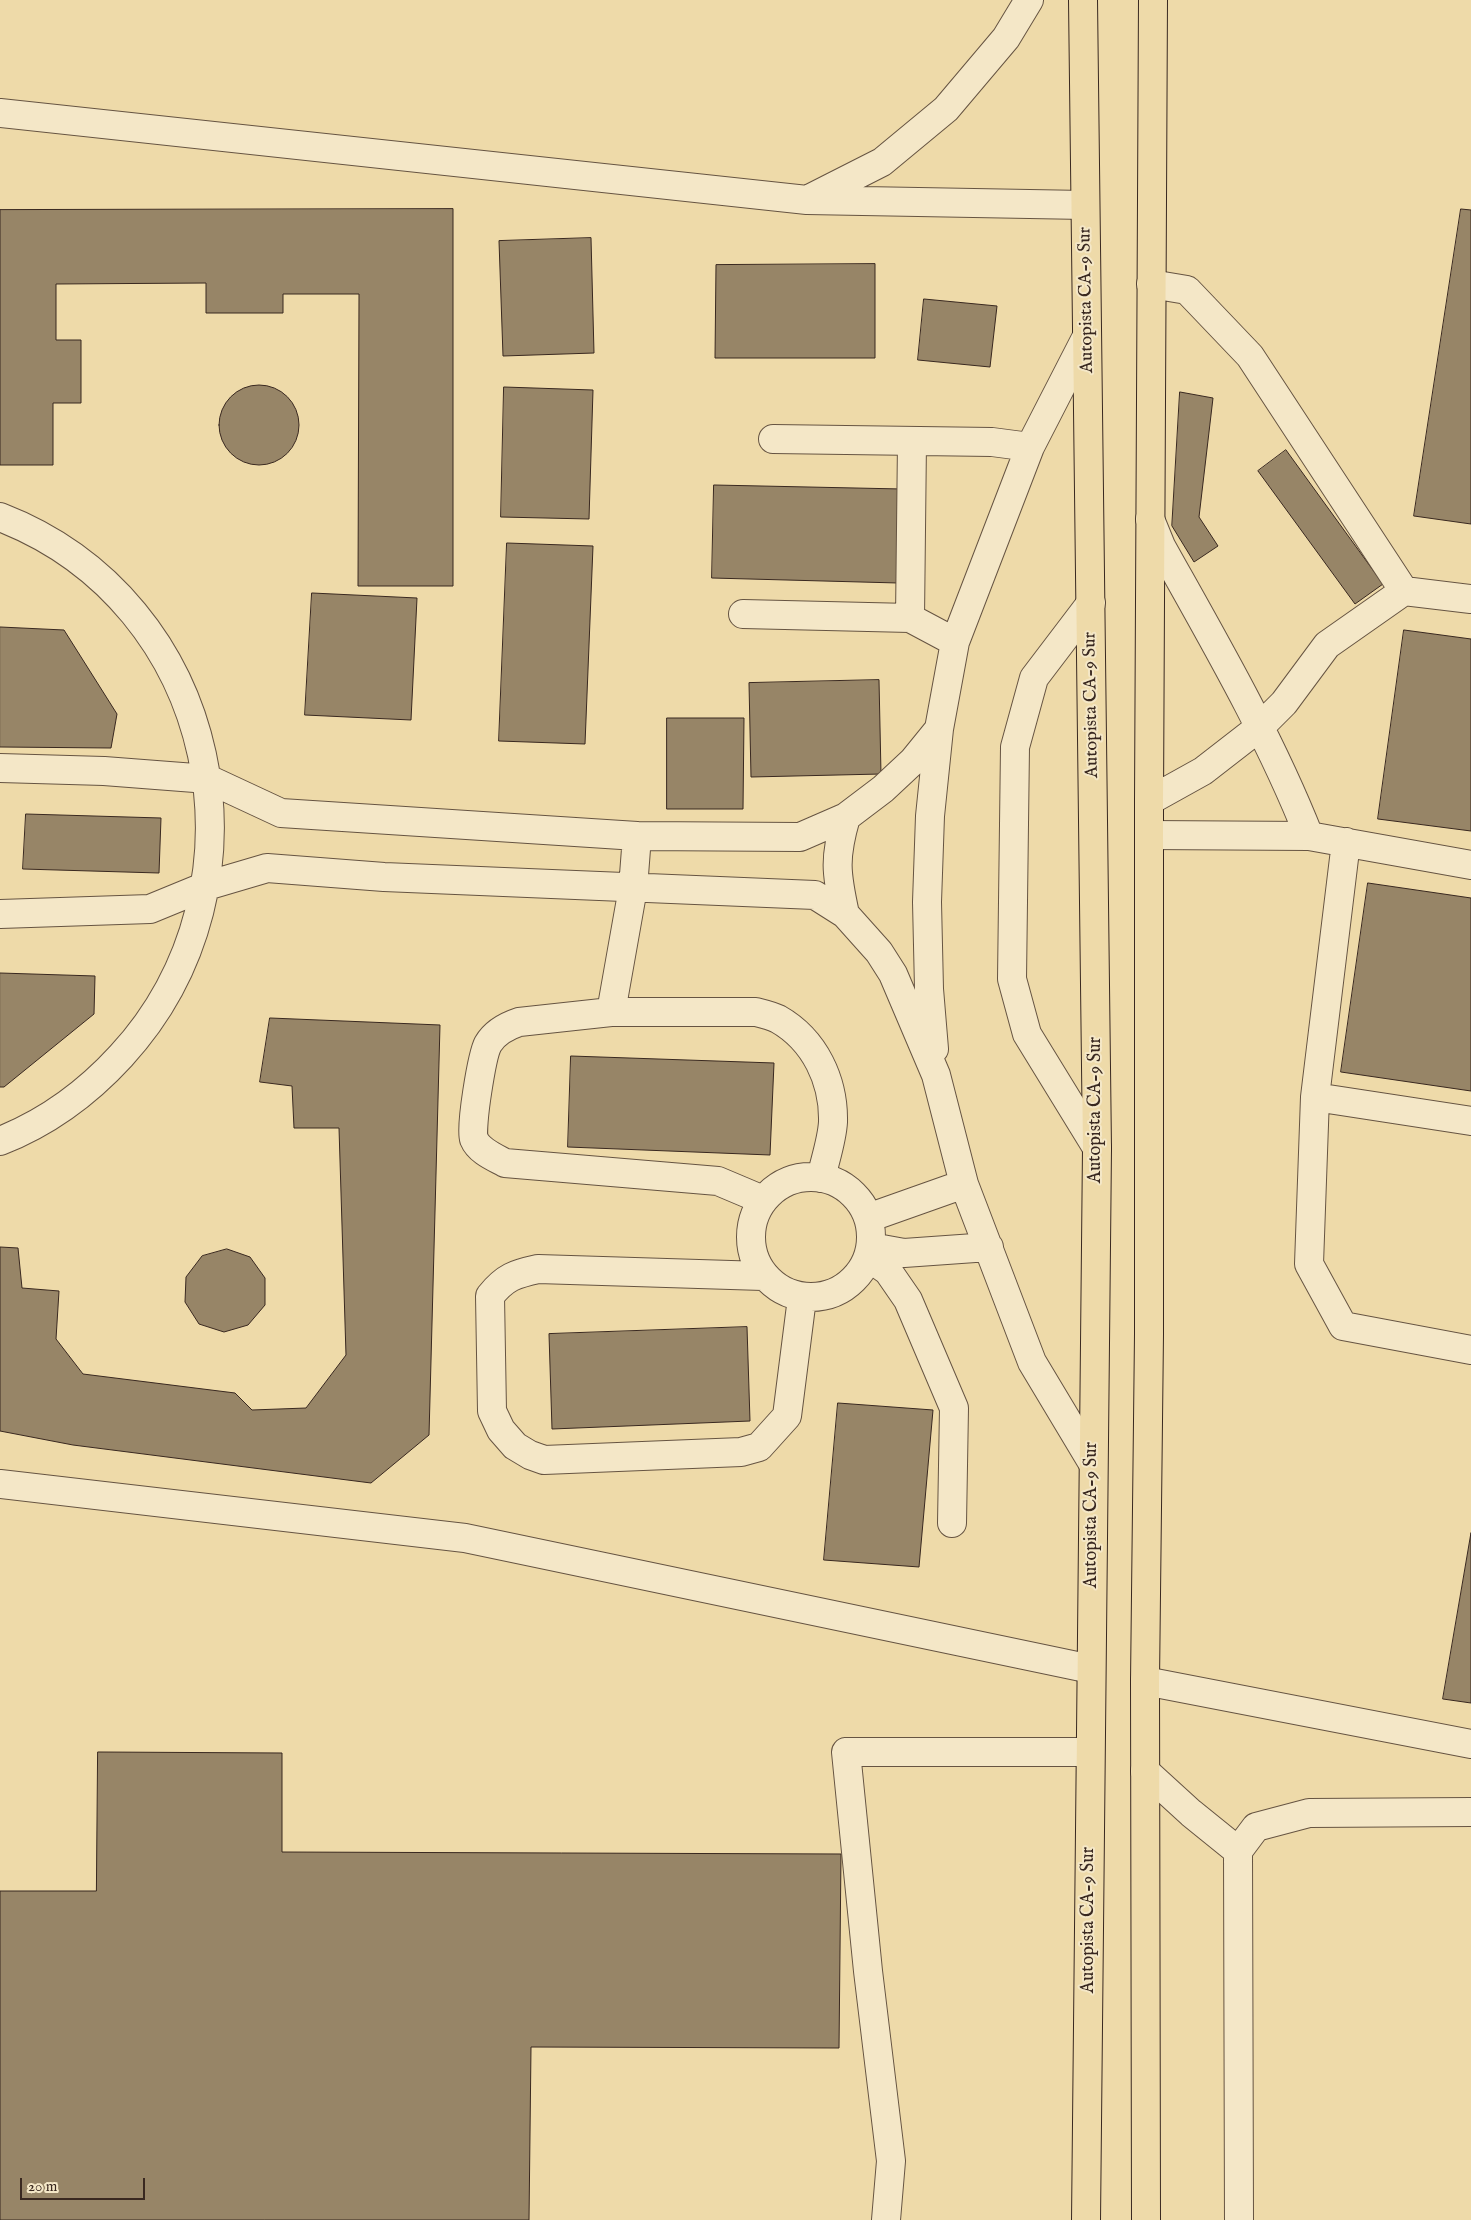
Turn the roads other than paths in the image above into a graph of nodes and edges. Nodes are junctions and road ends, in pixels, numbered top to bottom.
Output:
1 (1029, 0) edge
2 (1083, 0) edge
3 (1153, 0) edge
4 (0, 113) edge
5 (807, 200) junction
6 (1085, 205) junction
7 (1151, 284) junction
8 (1087, 336) junction
9 (773, 439) dead end
10 (912, 441) junction
11 (1030, 447) junction
12 (3, 520) edge
13 (1150, 520) junction
14 (1404, 591) junction
15 (1471, 599) edge
16 (1091, 603) junction
17 (743, 614) dead end
18 (910, 618) junction
19 (955, 642) junction
20 (1261, 726) junction
21 (939, 729) junction
22 (0, 768) edge
23 (208, 779) junction
24 (1149, 801) junction
25 (846, 817) junction
26 (1148, 835) junction
27 (637, 836) junction
28 (1309, 836) junction
29 (1346, 842) junction
30 (1471, 865) edge
31 (206, 886) junction
32 (633, 888) junction
33 (0, 914) edge
34 (845, 914) junction
35 (611, 1012) junction
36 (936, 1075) junction
37 (1315, 1097) junction
38 (1471, 1121) edge
39 (1, 1139) edge
40 (1096, 1148) junction
41 (822, 1178) junction
42 (964, 1184) junction
43 (763, 1200) junction
44 (868, 1218) junction
45 (988, 1247) junction
46 (869, 1252) junction
47 (763, 1276) junction
48 (802, 1298) junction
49 (1471, 1350) edge
50 (1092, 1462) junction
51 (0, 1484) edge
52 (952, 1523) dead end
53 (1091, 1669) junction
54 (1145, 1681) junction
55 (1471, 1744) edge
56 (1090, 1752) junction
57 (1145, 1771) junction
58 (1471, 1812) edge
59 (1238, 1851) junction
60 (886, 2220) edge
61 (1086, 2220) edge
62 (1146, 2220) edge
63 (1239, 2220) edge

1 - 5 street
2 - 6 highway, Autopista CA-9 Sur
3 - 7 highway
4 - 5 street
5 - 6 street
6 - 8 highway, Autopista CA-9 Sur
7 - 13 highway
7 - 14 street
8 - 11 street
8 - 16 highway, Autopista CA-9 Sur
9 - 10 street
10 - 11 street
10 - 18 street
11 - 19 street
12 - 23 street
13 - 20 street
13 - 24 highway
14 - 15 street
14 - 20 street
16 - 40 highway, Autopista CA-9 Sur
16 - 40 street
17 - 18 street
18 - 19 street
19 - 21 street
20 - 24 street
20 - 28 street
21 - 25 street
21 - 36 street
22 - 23 street
23 - 27 street
23 - 31 street
24 - 26 highway
25 - 27 street
25 - 34 street
26 - 28 street
26 - 54 highway
27 - 32 street
28 - 29 street
29 - 30 street
29 - 37 street
31 - 32 street
31 - 33 street
31 - 39 street
32 - 34 street
32 - 35 street
34 - 36 street
35 - 41 street
35 - 43 street
36 - 42 street
37 - 38 street
37 - 49 street
40 - 50 highway, Autopista CA-9 Sur
41 - 43 street
41 - 44 street
42 - 44 street
42 - 45 street
43 - 47 street
44 - 46 street
45 - 46 street
45 - 50 street
46 - 48 street
46 - 52 street
47 - 48 street
47 - 48 street
50 - 53 highway, Autopista CA-9 Sur
51 - 53 street
53 - 56 highway, Autopista CA-9 Sur
54 - 55 street
54 - 57 highway
56 - 60 street
56 - 61 highway, Autopista CA-9 Sur
57 - 59 street
57 - 62 highway
58 - 59 street
59 - 63 street

